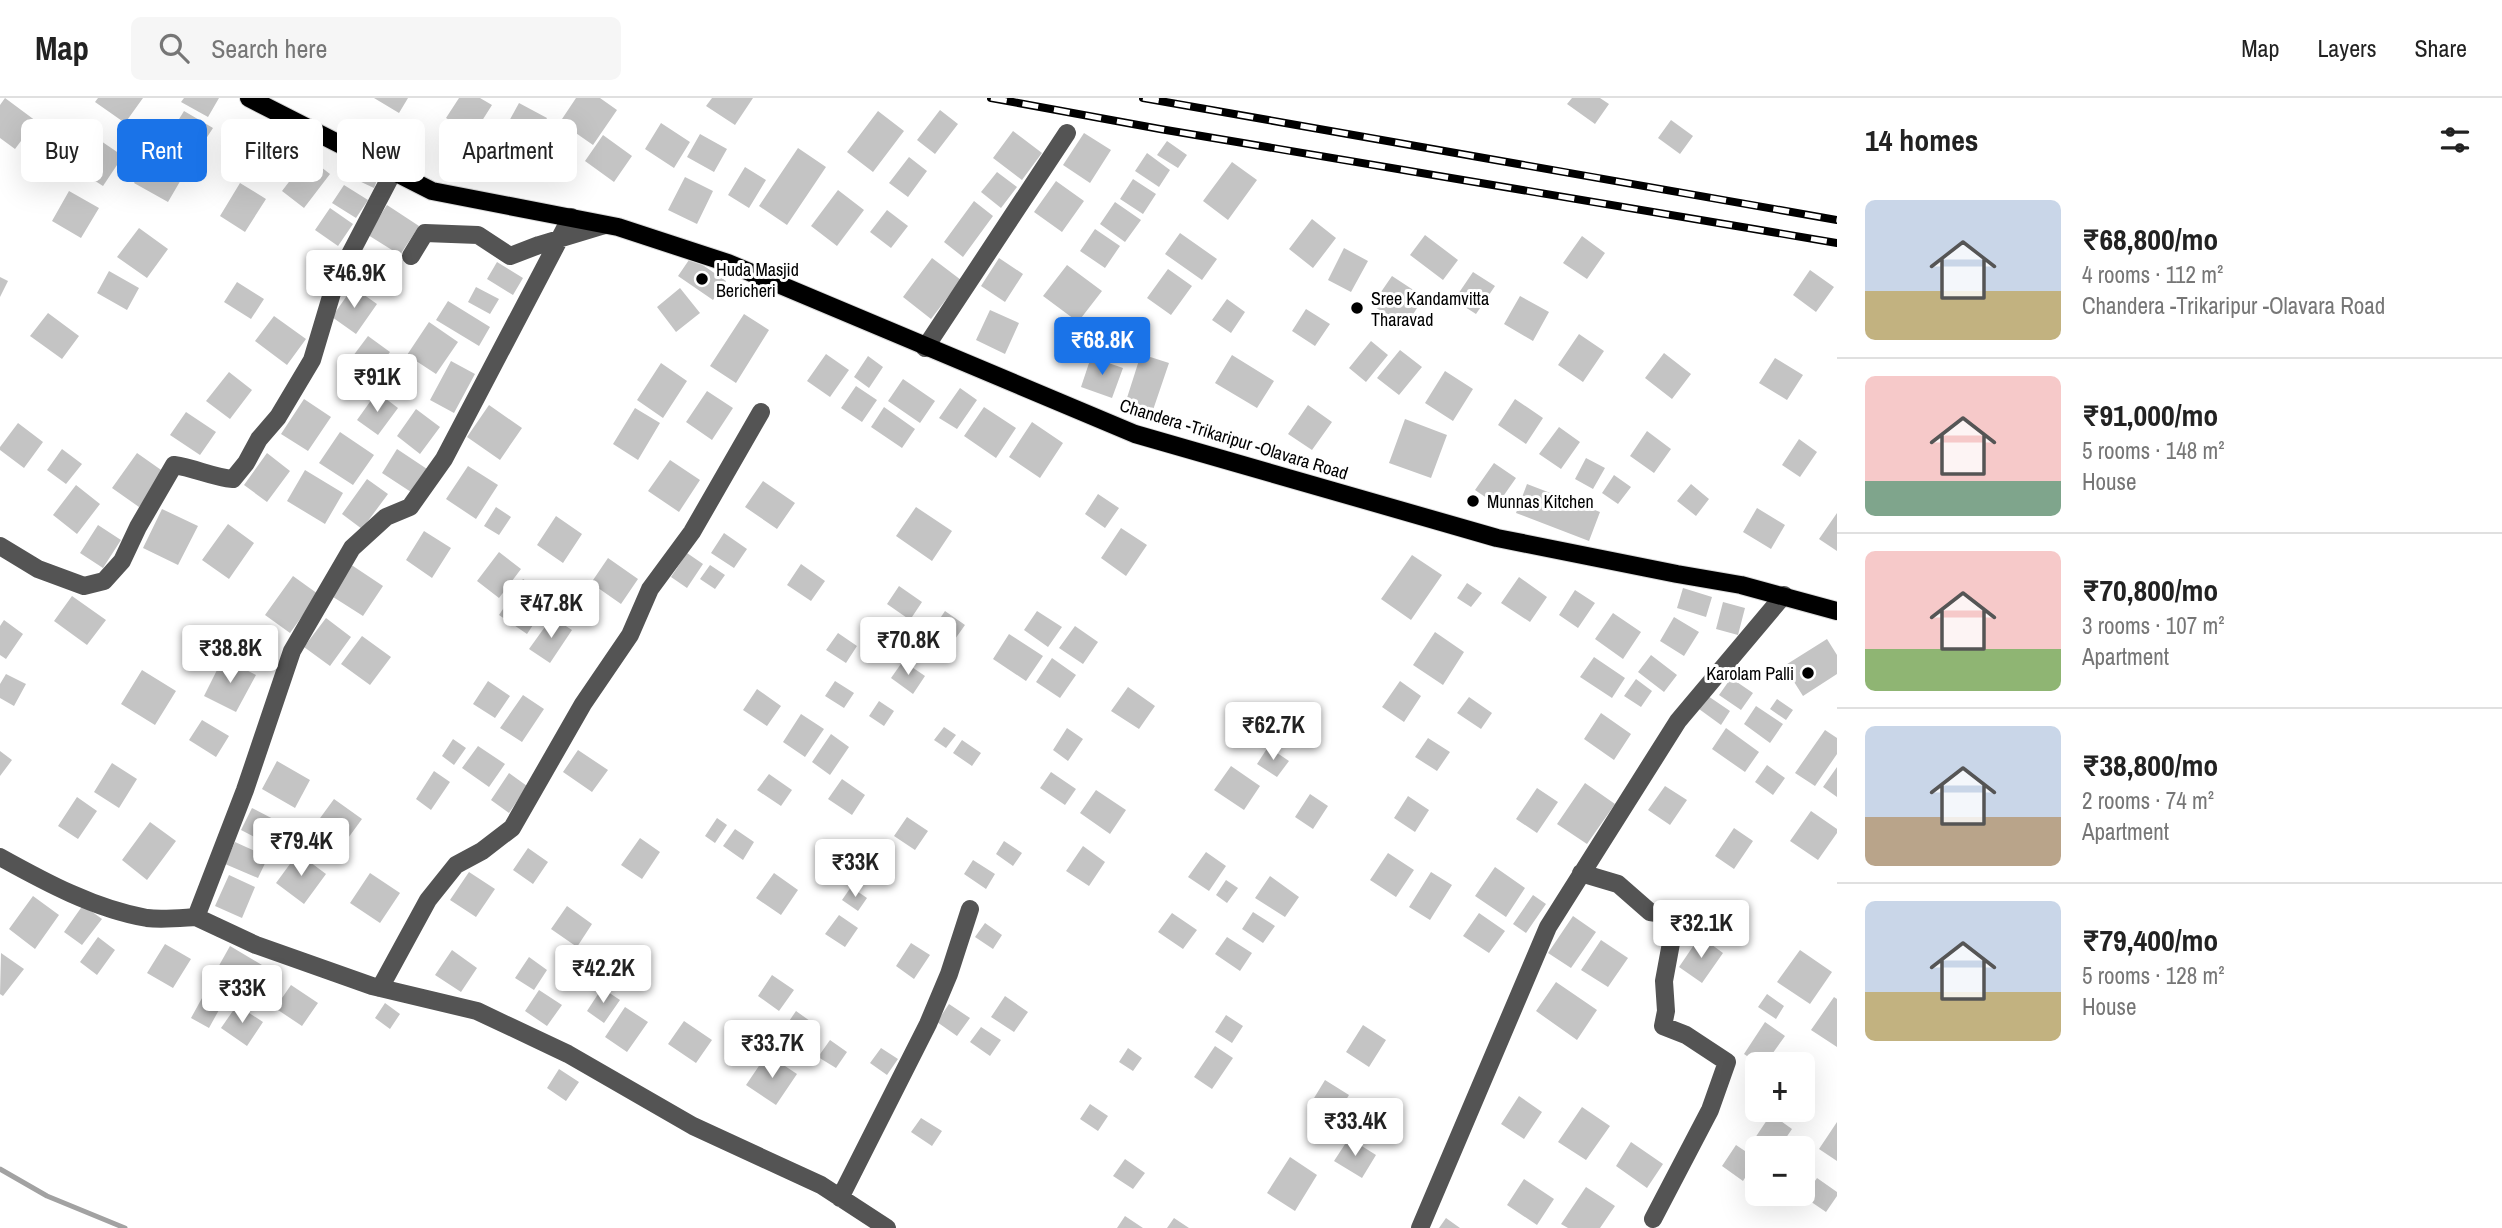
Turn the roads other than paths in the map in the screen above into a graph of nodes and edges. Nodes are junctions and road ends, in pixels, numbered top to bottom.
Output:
1 (249, 98) edge
2 (1067, 133) dead end
3 (337, 143) edge
4 (388, 182) edge
5 (414, 182) edge
6 (571, 217) junction
7 (605, 225) junction
8 (560, 238) junction
9 (411, 256) dead end
10 (925, 348) junction
11 (761, 412) dead end
12 (0, 546) edge
13 (1784, 595) junction
14 (1837, 611) edge
15 (0, 857) edge
16 (1581, 873) junction
17 (970, 909) dead end
18 (196, 918) junction
19 (380, 988) junction
20 (840, 1198) junction
21 (1653, 1219) dead end
22 (887, 1228) edge
23 (1420, 1228) edge

1 - 3 main road, Chandera -Trikaripur -Olavara Road
2 - 10 street
4 - 12 street
5 - 6 main road, Chandera -Trikaripur -Olavara Road
6 - 7 main road, Chandera -Trikaripur -Olavara Road
6 - 8 street
7 - 8 street
7 - 10 main road, Chandera -Trikaripur -Olavara Road
8 - 9 street
8 - 18 street
10 - 13 main road, Chandera -Trikaripur -Olavara Road
11 - 19 street
13 - 14 main road, Chandera -Trikaripur -Olavara Road
13 - 16 street
15 - 18 street
16 - 21 street
16 - 23 street
17 - 20 street
18 - 19 street
19 - 20 street
20 - 22 street

